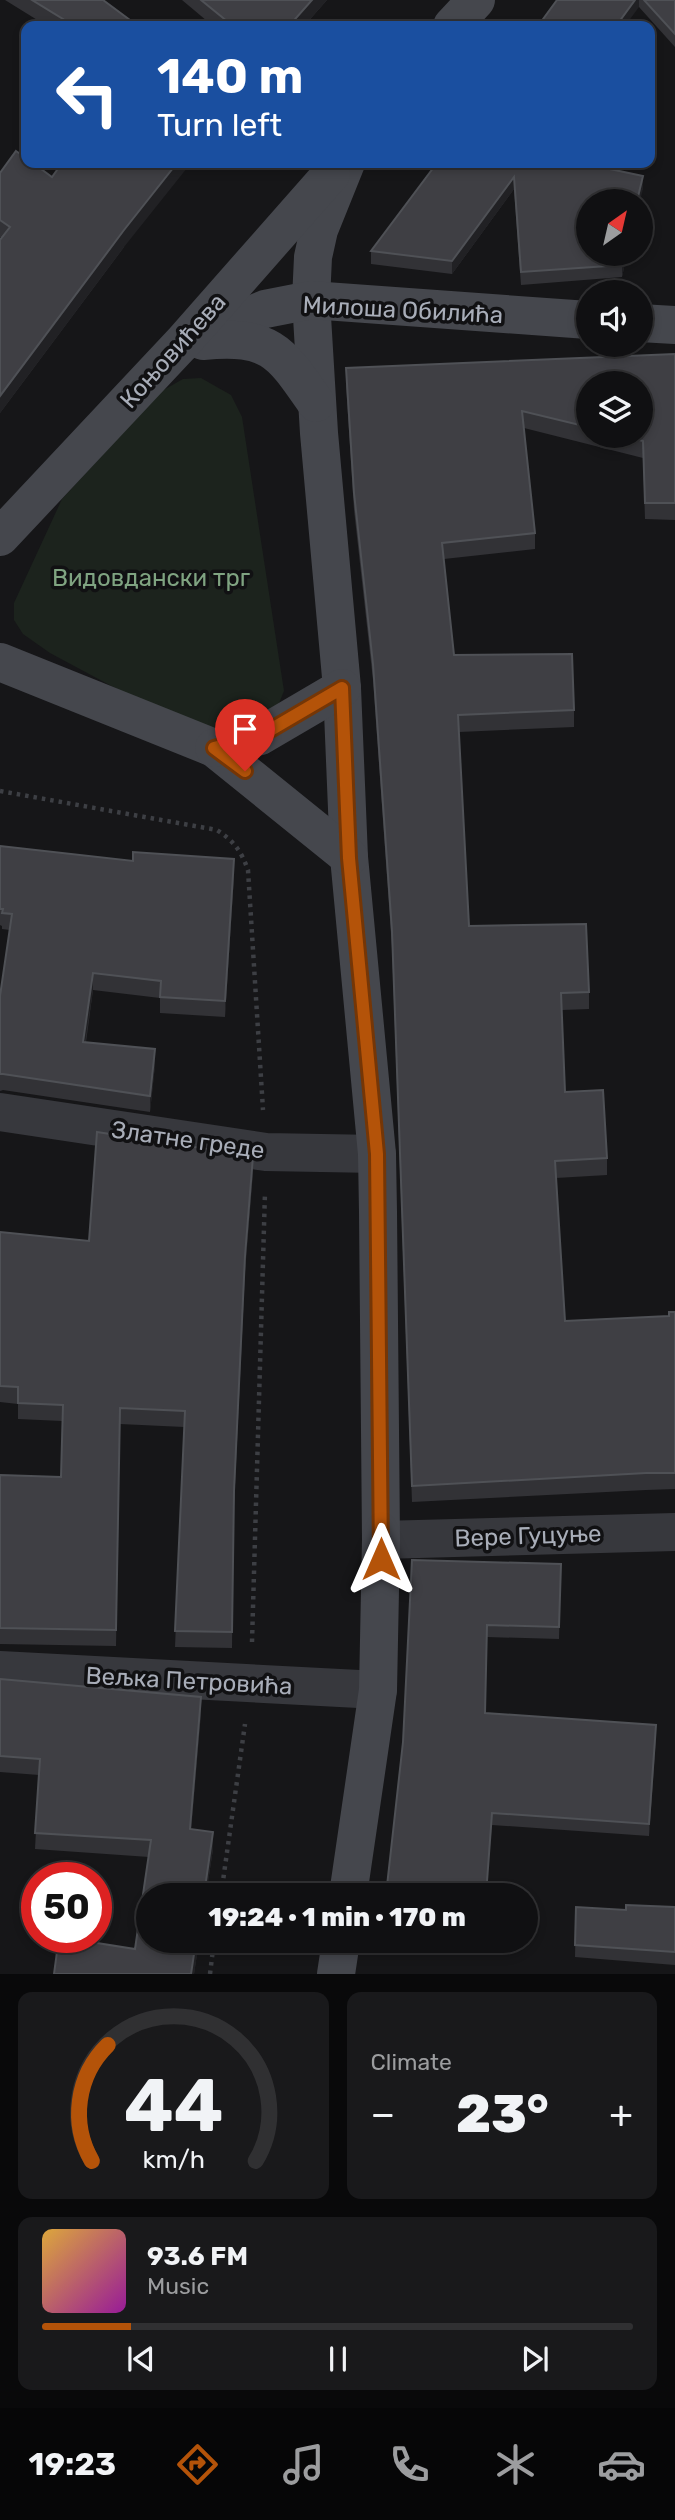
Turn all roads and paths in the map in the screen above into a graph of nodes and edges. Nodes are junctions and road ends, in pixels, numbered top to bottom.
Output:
1 (476, 0) edge
2 (457, 21) edge
3 (340, 168) edge
4 (342, 168) edge
5 (311, 300) junction
6 (576, 319) edge
7 (653, 324) edge
8 (675, 325) edge
9 (183, 342) junction
10 (316, 403) junction
11 (3, 541) edge
12 (7, 659) edge
13 (342, 688) junction
14 (214, 748) junction
15 (0, 791) edge
16 (349, 858) junction
17 (0, 1112) edge
18 (266, 1152) junction
19 (377, 1154) junction
20 (675, 1532) edge
21 (382, 1540) junction
22 (0, 1670) edge
23 (250, 1686) junction
24 (378, 1690) junction
25 (223, 1883) edge
26 (350, 1883) edge
27 (213, 1953) edge
28 (339, 1953) edge
29 (210, 1974) edge
30 (335, 1974) edge

1 - 2 main road
3 - 9 main road, Коњовићева
4 - 5 main road, Коњовићева
5 - 6 main road, Милоша Обилића
5 - 9 main road, Милоша Обилића
5 - 10 main road, Коњовићева
7 - 8 main road
9 - 10 main road
9 - 11 main road, Коњовићева
10 - 13 main road, Коњовићева
12 - 14 main road
13 - 14 main road
13 - 16 main road, Коњовићева
14 - 16 main road
15 - 18 path
16 - 19 main road, Коњовићева
17 - 18 street, Златне греде
18 - 19 street, Златне греде
18 - 23 path
19 - 21 main road, Коњовићева
20 - 21 street, Вере Гуцуње
21 - 24 main road, Коњовићева
22 - 23 street, Вељка Петровића
23 - 24 street, Вељка Петровића
23 - 25 path
24 - 26 main road, Коњовићева
27 - 29 path
28 - 30 main road

